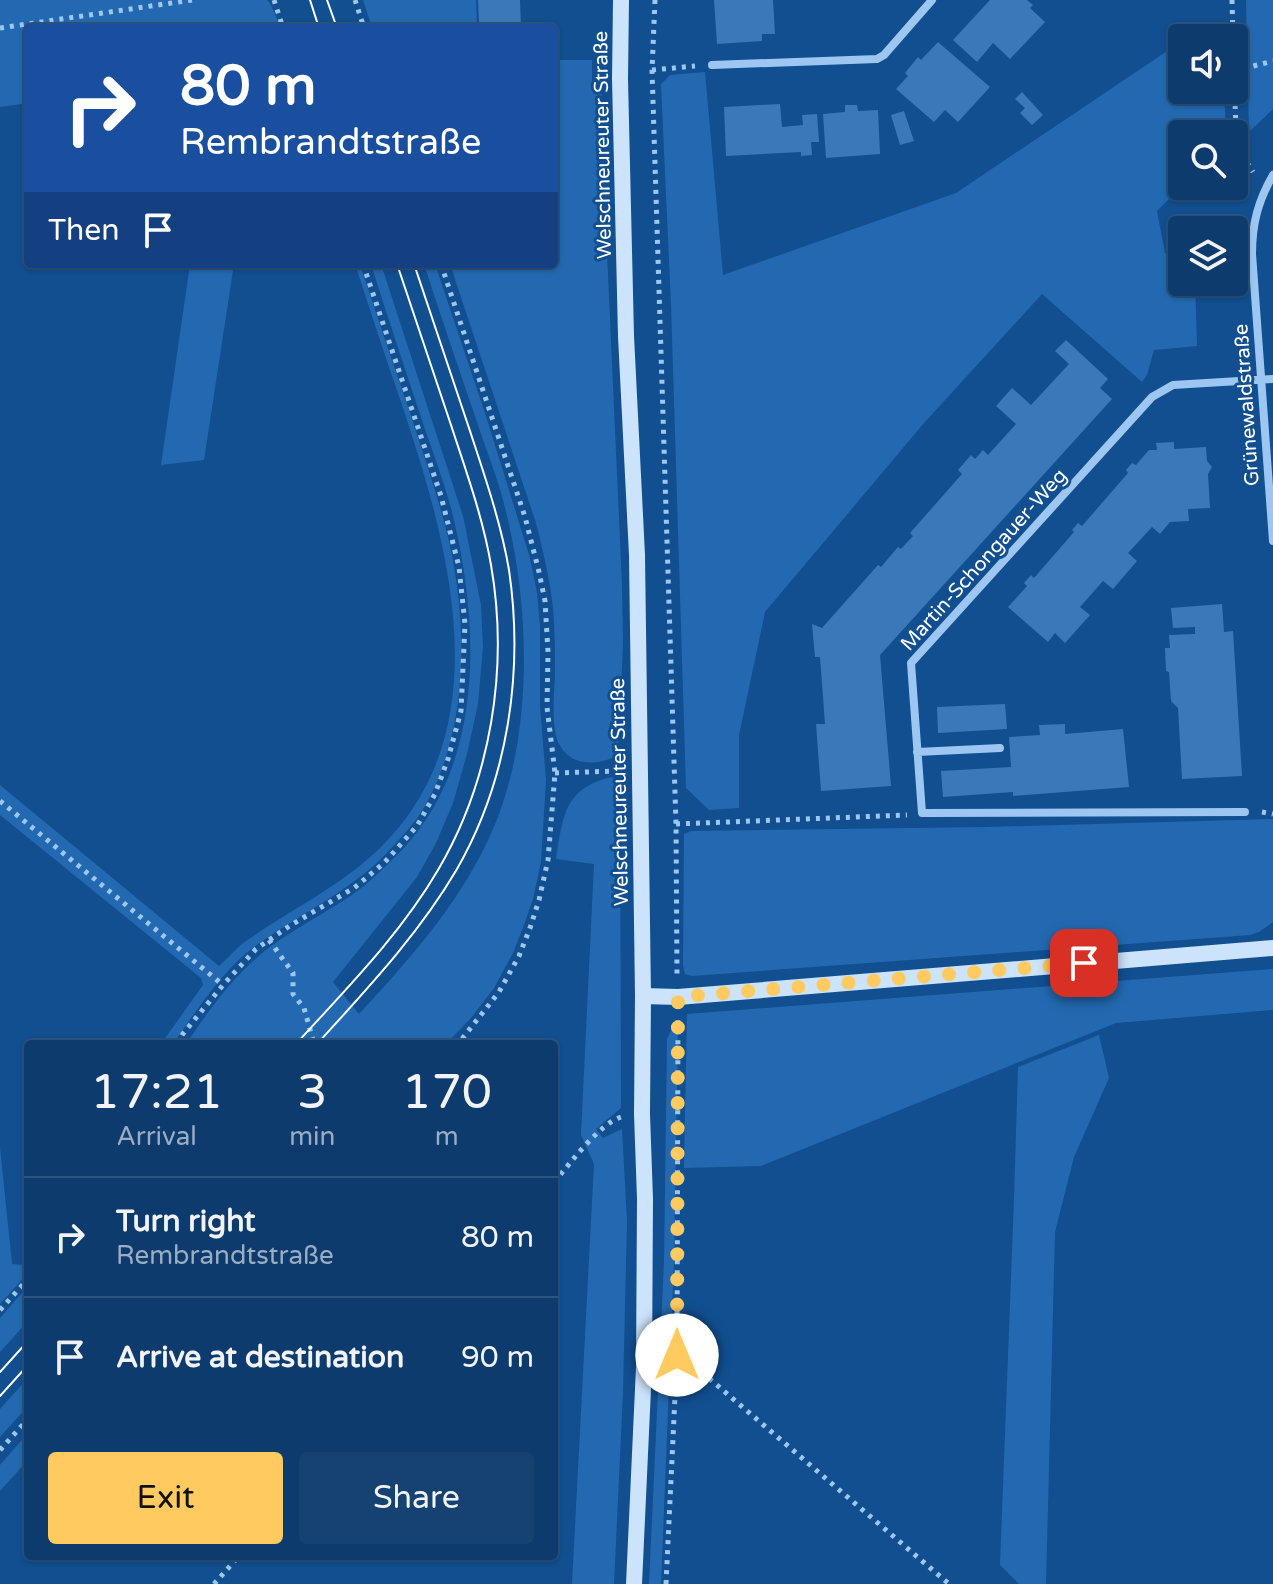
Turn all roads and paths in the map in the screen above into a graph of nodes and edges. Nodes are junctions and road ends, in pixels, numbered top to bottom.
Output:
1 (192, 0) edge
2 (274, 0) edge
3 (355, 0) edge
4 (621, 0) edge
5 (655, 0) edge
6 (932, 0) edge
7 (1232, 0) edge
8 (24, 24) edge
9 (27, 24) edge
10 (282, 24) edge
11 (363, 24) edge
12 (1233, 24) edge
13 (0, 28) edge
14 (1273, 61) edge
15 (712, 65) joint
16 (1248, 69) edge
17 (652, 70) junction
18 (1235, 104) edge
19 (1273, 175) edge
20 (1264, 190) junction
21 (364, 268) edge
22 (442, 268) edge
23 (1261, 379) junction
24 (1273, 379) edge
25 (1273, 541) edge
26 (1000, 748) dead end
27 (917, 752) junction
28 (555, 773) junction
29 (640, 773) junction
30 (0, 801) edge
31 (1245, 812) dead end
32 (903, 816) dead end
33 (676, 824) junction
34 (269, 940) junction
35 (1273, 948) edge
36 (223, 985) junction
37 (643, 996) junction
38 (678, 997) junction
39 (179, 1040) edge
40 (313, 1040) edge
41 (461, 1040) edge
42 (642, 1114) junction
43 (558, 1178) edge
44 (24, 1283) edge
45 (0, 1310) edge
46 (677, 1355) junction
47 (24, 1423) edge
48 (0, 1450) edge
49 (235, 1560) edge
50 (214, 1584) edge
51 (634, 1584) edge
52 (666, 1584) edge
53 (949, 1584) edge

1 - 9 path
2 - 10 path
3 - 11 path
4 - 29 main road, Welschneureuter Straße
5 - 17 path
6 - 15 street
7 - 12 path
8 - 13 path
14 - 16 path
15 - 17 path
17 - 33 path
18 - 20 path
19 - 20 street, Grünewaldstraße
20 - 23 street, Grünewaldstraße
21 - 34 path
22 - 28 path
23 - 24 street, Martin-Schongauer-Weg
23 - 25 street, Grünewaldstraße
23 - 27 street, Martin-Schongauer-Weg
26 - 27 street
27 - 31 street, Martin-Schongauer-Weg
28 - 29 path
28 - 41 path
29 - 37 main road, Welschneureuter Straße
30 - 36 path
32 - 33 path
33 - 38 path
34 - 36 path
34 - 40 path
35 - 38 main road
36 - 39 path
37 - 38 main road
37 - 42 main road, Welschneureuter Straße
38 - 46 path
42 - 43 path
42 - 51 main road, Welschneureuter Straße
44 - 45 path
46 - 52 path
46 - 53 path
47 - 48 path
49 - 50 path

